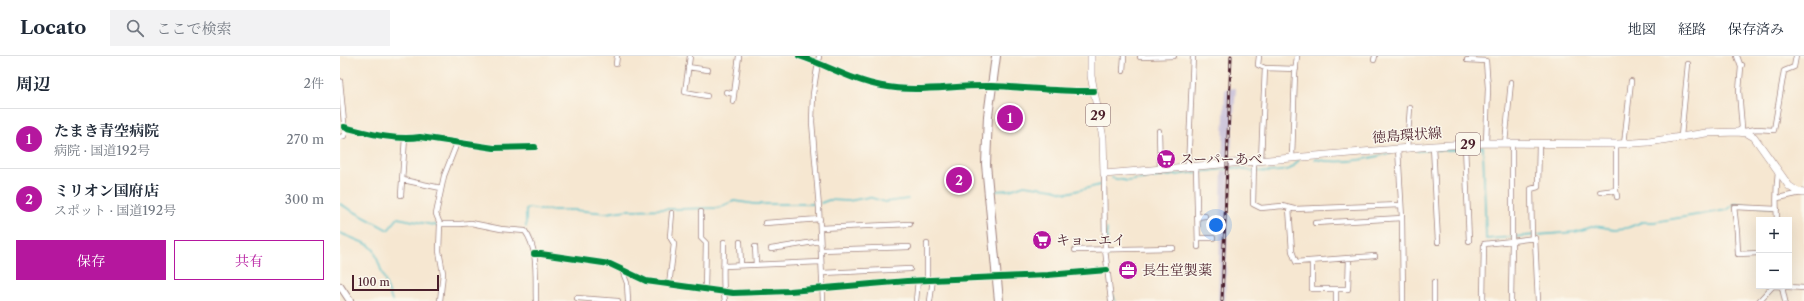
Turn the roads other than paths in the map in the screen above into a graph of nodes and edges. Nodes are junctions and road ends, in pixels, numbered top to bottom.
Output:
1 (617, 56) edge
2 (690, 56) edge
3 (739, 56) edge
4 (799, 56) edge
5 (819, 56) edge
6 (996, 56) edge
7 (1091, 56) edge
8 (1124, 56) edge
9 (1174, 56) edge
10 (1193, 56) edge
11 (1259, 56) edge
12 (1297, 56) edge
13 (1737, 56) edge
14 (1796, 56) edge
15 (1140, 57) dead end
16 (1467, 60) dead end
17 (819, 62) junction
18 (616, 64) dead end
19 (1688, 64) dead end
20 (688, 67) junction
21 (1265, 68) junction
22 (1296, 69) junction
23 (708, 70) dead end
24 (731, 70) dead end
25 (737, 70) junction
26 (1123, 71) dead end
27 (340, 81) edge
28 (1631, 81) dead end
29 (1511, 82) dead end
30 (991, 86) junction
31 (1094, 91) junction
32 (726, 92) dead end
33 (734, 94) junction
34 (707, 96) dead end
35 (733, 102) dead end
36 (1410, 108) dead end
37 (344, 127) junction
38 (1159, 131) dead end
39 (1737, 132) junction
40 (1681, 136) junction
41 (340, 137) edge
42 (406, 138) junction
43 (457, 143) junction
44 (1486, 143) junction
45 (1508, 143) junction
46 (1539, 144) junction
47 (1620, 144) junction
48 (535, 147) dead end
49 (1407, 148) junction
50 (1465, 148) junction
51 (1434, 149) junction
52 (1398, 150) junction
53 (1292, 158) junction
54 (1257, 160) junction
55 (1188, 168) junction
56 (1160, 171) junction
57 (1196, 171) junction
58 (1778, 171) junction
59 (1104, 174) junction
60 (403, 180) junction
61 (441, 188) junction
62 (1616, 190) junction
63 (1600, 192) dead end
64 (1803, 193) edge
65 (401, 195) dead end
66 (1617, 197) dead end
67 (1778, 198) junction
68 (1401, 205) junction
69 (1289, 208) junction
70 (1777, 209) junction
71 (701, 212) dead end
72 (672, 213) dead end
73 (1205, 216) dead end
74 (1197, 217) junction
75 (1778, 217) edge
76 (1402, 218) junction
77 (820, 219) junction
78 (764, 223) dead end
79 (1315, 223) dead end
80 (440, 224) junction
81 (910, 224) dead end
82 (820, 228) junction
83 (1532, 237) junction
84 (1198, 238) junction
85 (1213, 238) dead end
86 (1512, 239) junction
87 (820, 241) junction
88 (1469, 241) dead end
89 (724, 242) dead end
90 (740, 242) dead end
91 (1438, 242) dead end
92 (927, 244) dead end
93 (755, 247) dead end
94 (909, 247) dead end
95 (1198, 247) dead end
96 (771, 248) dead end
97 (1173, 248) dead end
98 (1105, 249) junction
99 (821, 250) junction
100 (1075, 250) dead end
101 (1756, 253) edge
102 (534, 254) junction
103 (1375, 256) dead end
104 (1349, 258) junction
105 (1312, 261) junction
106 (821, 262) junction
107 (756, 264) junction
108 (741, 265) junction
109 (724, 266) junction
110 (910, 269) dead end
111 (622, 270) junction
112 (1107, 270) junction
113 (822, 273) junction
114 (996, 276) junction
115 (918, 280) junction
116 (930, 280) junction
117 (1434, 282) dead end
118 (669, 284) junction
119 (340, 286) edge
120 (1792, 287) edge
121 (705, 288) junction
122 (822, 288) junction
123 (1804, 288) edge
124 (1336, 289) junction
125 (1770, 289) edge
126 (1782, 289) edge
127 (723, 291) junction
128 (577, 298) dead end
129 (350, 301) edge
130 (440, 301) edge
131 (536, 301) edge
132 (618, 301) edge
133 (628, 301) edge
134 (725, 301) edge
135 (823, 301) edge
136 (916, 301) edge
137 (930, 301) edge
138 (999, 301) edge
139 (1112, 301) edge
140 (1336, 301) edge
141 (1403, 301) edge
142 (1434, 301) edge
143 (1483, 301) edge
144 (1511, 301) edge
145 (1538, 301) edge
146 (1759, 301) edge
147 (1785, 301) edge

1 - 18 street
2 - 20 street
3 - 25 street
4 - 17 street
5 - 17 street
6 - 30 highway
7 - 31 main road, 29
8 - 26 street
9 - 15 street
10 - 55 street
11 - 21 street
12 - 22 street
13 - 39 street
14 - 39 street
16 - 44 street
17 - 30 street
17 - 77 street
19 - 40 street
20 - 23 street
20 - 34 street
21 - 22 street
21 - 54 street
22 - 53 street
24 - 25 street
25 - 33 street
27 - 37 street
28 - 47 street
29 - 45 street
30 - 31 street
30 - 114 highway
31 - 59 main road, 29
32 - 33 street
33 - 35 street
36 - 49 street
37 - 41 street
37 - 42 street
38 - 56 street
39 - 40 main road, 徳島環状線 / 29
39 - 58 main road, 徳島環状線 / 29
40 - 47 main road, 徳島環状線 / 29
42 - 43 street
42 - 60 street
43 - 48 street
43 - 61 street
44 - 45 main road, 徳島環状線 / 29
44 - 50 main road, 徳島環状線 / 29
45 - 46 main road, 徳島環状線 / 29
45 - 86 street
46 - 47 main road, 徳島環状線 / 29
46 - 83 street
47 - 62 street
49 - 51 main road, 徳島環状線 / 29
49 - 52 main road, 徳島環状線 / 29
50 - 51 main road, 徳島環状線 / 29
50 - 88 street
51 - 91 street
52 - 53 main road, 徳島環状線 / 29
52 - 68 street
53 - 54 main road, 徳島環状線 / 29
54 - 57 main road, 徳島環状線 / 29
54 - 69 street
55 - 56 main road, 徳島環状線 / 29
55 - 57 main road, 徳島環状線 / 29
56 - 59 main road, 徳島環状線 / 29
57 - 74 street
58 - 64 main road, 徳島環状線 / 29
58 - 67 street
59 - 98 street
60 - 61 street
60 - 65 street
61 - 80 street
62 - 63 street
62 - 66 street
64 - 67 street
67 - 70 street
68 - 69 street
68 - 76 street
69 - 105 street
70 - 75 street
70 - 101 street
71 - 121 street
72 - 118 street
73 - 74 street
74 - 84 street
76 - 79 street
76 - 141 street
77 - 78 street
77 - 82 street
80 - 102 street
80 - 130 street
81 - 82 street
82 - 87 street
83 - 86 street
83 - 145 street
84 - 85 street
84 - 95 street
86 - 143 street
86 - 144 street
87 - 96 street
87 - 99 street
89 - 109 street
90 - 108 street
92 - 116 street
93 - 107 street
94 - 99 street
97 - 98 street
98 - 100 street
98 - 112 street
99 - 106 street
102 - 111 street
102 - 131 street
103 - 104 street
104 - 105 street
104 - 124 street
105 - 124 street
106 - 107 street
106 - 113 street
107 - 108 street
108 - 109 street
109 - 127 street
110 - 113 street
111 - 118 street
111 - 133 street
112 - 114 street
112 - 139 street
113 - 122 street
114 - 116 street
114 - 138 highway
115 - 116 street
115 - 122 street
115 - 136 street
116 - 137 street
117 - 142 street
118 - 121 street
119 - 129 street
120 - 123 street
121 - 127 street
122 - 127 street
122 - 135 street
124 - 140 street
125 - 146 street
126 - 147 street
127 - 134 street
128 - 132 street

